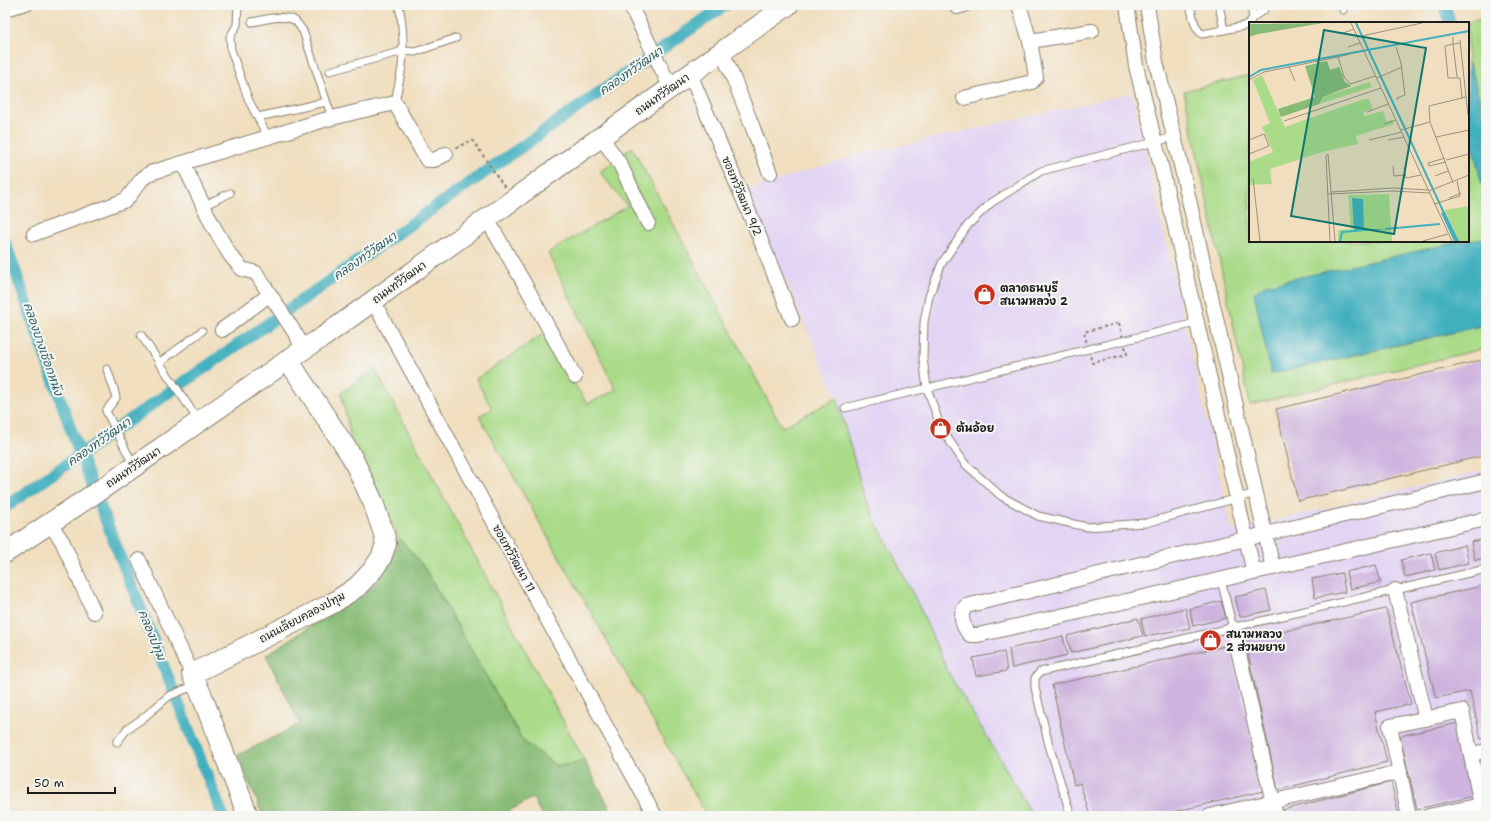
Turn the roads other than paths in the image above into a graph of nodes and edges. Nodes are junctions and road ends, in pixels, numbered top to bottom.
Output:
1 (31, 5) edge
2 (238, 5) edge
3 (400, 5) edge
4 (630, 5) edge
5 (788, 5) edge
6 (1019, 5) edge
7 (1127, 5) edge
8 (1147, 5) edge
9 (1190, 5) edge
10 (1219, 5) edge
11 (1250, 5) edge
12 (1267, 5) edge
13 (5, 13) edge
14 (1253, 17) junction
15 (252, 22) dead end
16 (1250, 22) edge
17 (1249, 23) edge
18 (1224, 30) junction
19 (1092, 31) dead end
20 (456, 38) dead end
21 (1030, 41) junction
22 (403, 51) junction
23 (722, 52) junction
24 (330, 71) dead end
25 (690, 74) junction
26 (671, 88) junction
27 (964, 98) dead end
28 (326, 102) junction
29 (395, 103) junction
30 (258, 117) junction
31 (332, 118) junction
32 (268, 137) junction
33 (601, 137) junction
34 (1174, 137) junction
35 (1155, 142) junction
36 (446, 154) road end
37 (183, 162) junction
38 (770, 172) dead end
39 (230, 193) dead end
40 (203, 206) junction
41 (487, 219) junction
42 (648, 223) dead end
43 (34, 234) dead end
44 (269, 295) junction
45 (373, 301) junction
46 (792, 319) dead end
47 (1196, 323) junction
48 (222, 330) dead end
49 (202, 331) dead end
50 (141, 336) dead end
51 (296, 347) junction
52 (159, 363) junction
53 (107, 369) dead end
54 (575, 378) dead end
55 (927, 388) junction
56 (846, 408) dead end
57 (199, 422) junction
58 (130, 458) junction
59 (1486, 481) edge
60 (1256, 493) junction
61 (1237, 498) junction
62 (1486, 519) edge
63 (50, 524) junction
64 (1266, 534) junction
65 (1246, 539) junction
66 (5, 552) edge
67 (139, 560) dead end
68 (1273, 568) junction
69 (1486, 568) edge
70 (1254, 573) junction
71 (1221, 580) junction
72 (1395, 590) junction
73 (94, 612) dead end
74 (1233, 628) junction
75 (193, 682) junction
76 (1426, 718) junction
77 (117, 742) dead end
78 (1486, 751) edge
79 (1470, 754) junction
80 (1400, 772) junction
81 (1273, 801) junction
82 (1448, 814) edge
83 (245, 815) edge
84 (655, 816) edge
85 (1071, 816) edge
86 (1210, 816) edge
87 (1276, 816) edge
88 (1409, 816) edge
89 (1429, 816) edge

1 - 13 lane
2 - 30 lane
3 - 22 lane
4 - 26 street
5 - 23 main road, ถนนทวีวัฒนา
6 - 21 street
7 - 35 street
8 - 34 street
9 - 18 lane
10 - 18 lane
11 - 14 lane
12 - 14 lane
14 - 16 lane
15 - 28 lane
17 - 18 lane
19 - 21 street
20 - 22 lane
21 - 27 street
22 - 24 lane
22 - 29 lane
23 - 25 main road, ถนนทวีวัฒนา
23 - 38 street
25 - 26 main road, ถนนทวีวัฒนา
25 - 46 street, ซอยทวีวัฒนา 9/2
26 - 33 main road, ถนนทวีวัฒนา
28 - 30 lane
28 - 31 lane
29 - 31 street
29 - 36 street
30 - 32 lane
31 - 32 street
32 - 37 street
33 - 41 main road, ถนนทวีวัฒนา
33 - 42 street
34 - 35 lane
34 - 60 street
35 - 47 street
35 - 55 lane
37 - 40 street
37 - 43 street
39 - 40 lane
40 - 44 street
41 - 45 main road, ถนนทวีวัฒนา
41 - 54 street
44 - 48 street
44 - 51 street
45 - 51 main road, ถนนทวีวัฒนา
45 - 84 street, ซอยทวีวัฒนา 11
47 - 55 lane
47 - 61 street
49 - 52 lane
50 - 52 lane
51 - 57 main road, ถนนทวีวัฒนา
51 - 75 main road, ถนนเลียบคลองปทุม
52 - 57 lane
53 - 58 lane
55 - 56 lane
55 - 61 lane
57 - 58 main road, ถนนทวีวัฒนา
58 - 63 main road, ถนนทวีวัฒนา
59 - 64 street
60 - 61 lane
60 - 64 street
61 - 65 street
62 - 68 street
63 - 66 main road, ถนนทวีวัฒนา
63 - 73 street
64 - 65 street
64 - 68 street
65 - 70 street
65 - 71 street
67 - 75 street
68 - 70 street
69 - 72 lane
70 - 71 street
71 - 74 lane
72 - 74 lane
72 - 76 street
74 - 81 street
74 - 85 lane
75 - 77 lane
75 - 83 main road
76 - 79 street
76 - 80 street
78 - 79 street
79 - 82 street
80 - 81 street
80 - 88 street
81 - 86 street
81 - 87 street
82 - 89 street

